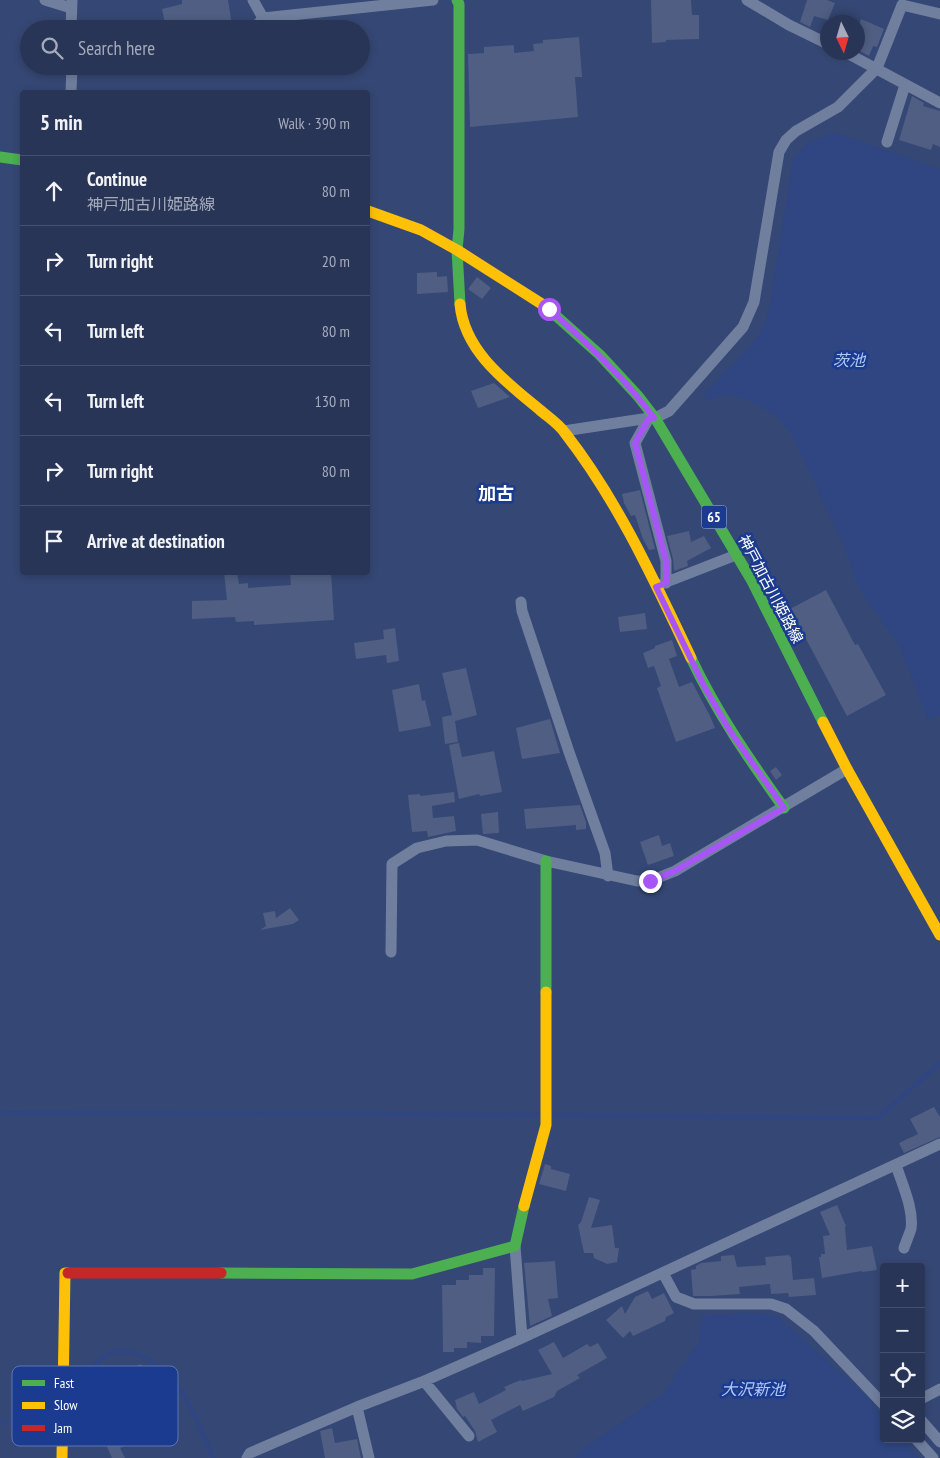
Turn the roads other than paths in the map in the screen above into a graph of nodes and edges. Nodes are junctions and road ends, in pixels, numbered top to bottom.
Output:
1 (46, 0) edge
2 (253, 0) edge
3 (433, 0) edge
4 (457, 0) edge
5 (747, 0) edge
6 (901, 3) edge
7 (71, 4) edge
8 (940, 14) edge
9 (263, 18) joint
10 (72, 20) edge
11 (820, 40) edge
12 (861, 60) edge
13 (877, 68) junction
14 (72, 75) edge
15 (905, 85) junction
16 (71, 90) edge
17 (940, 103) edge
18 (888, 142) dead end
19 (0, 157) edge
20 (20, 160) edge
21 (370, 212) edge
22 (457, 250) junction
23 (652, 418) junction
24 (564, 431) junction
25 (736, 555) junction
26 (660, 585) junction
27 (521, 602) dead end
28 (847, 769) junction
29 (784, 808) junction
30 (546, 861) junction
31 (608, 876) junction
32 (940, 935) edge
33 (391, 952) dead end
34 (940, 1144) edge
35 (896, 1165) junction
36 (515, 1246) junction
37 (904, 1248) dead end
38 (663, 1273) junction
39 (522, 1338) junction
40 (64, 1366) edge
41 (424, 1381) junction
42 (940, 1389) edge
43 (923, 1398) edge
44 (880, 1401) edge
45 (357, 1407) junction
46 (925, 1425) edge
47 (469, 1436) dead end
48 (940, 1442) edge
49 (920, 1443) edge
50 (247, 1458) edge
51 (369, 1458) edge
52 (933, 1458) edge

1 - 7 street
2 - 9 street
3 - 9 street
4 - 22 street
5 - 11 street
6 - 8 street
6 - 13 street
7 - 10 street
12 - 13 street
13 - 15 street
13 - 23 street
14 - 16 street
15 - 17 street
15 - 18 street
19 - 20 street
21 - 22 street, 神戸加古川姫路線 / 65
22 - 23 street, 神戸加古川姫路線 / 65
22 - 24 street
23 - 24 street
23 - 25 street, 神戸加古川姫路線 / 65
23 - 26 street
24 - 26 street
25 - 26 street
25 - 28 street, 神戸加古川姫路線 / 65
26 - 29 street
27 - 31 street
28 - 29 street
28 - 32 street, 神戸加古川姫路線 / 65
29 - 31 street
30 - 31 street
30 - 33 street
30 - 36 street
34 - 35 street
35 - 37 street
35 - 38 street
36 - 39 street
36 - 40 street
38 - 39 street
38 - 44 street
39 - 41 street
41 - 45 street
41 - 47 street
42 - 43 street
45 - 50 street
45 - 51 street
46 - 48 street
49 - 52 street

